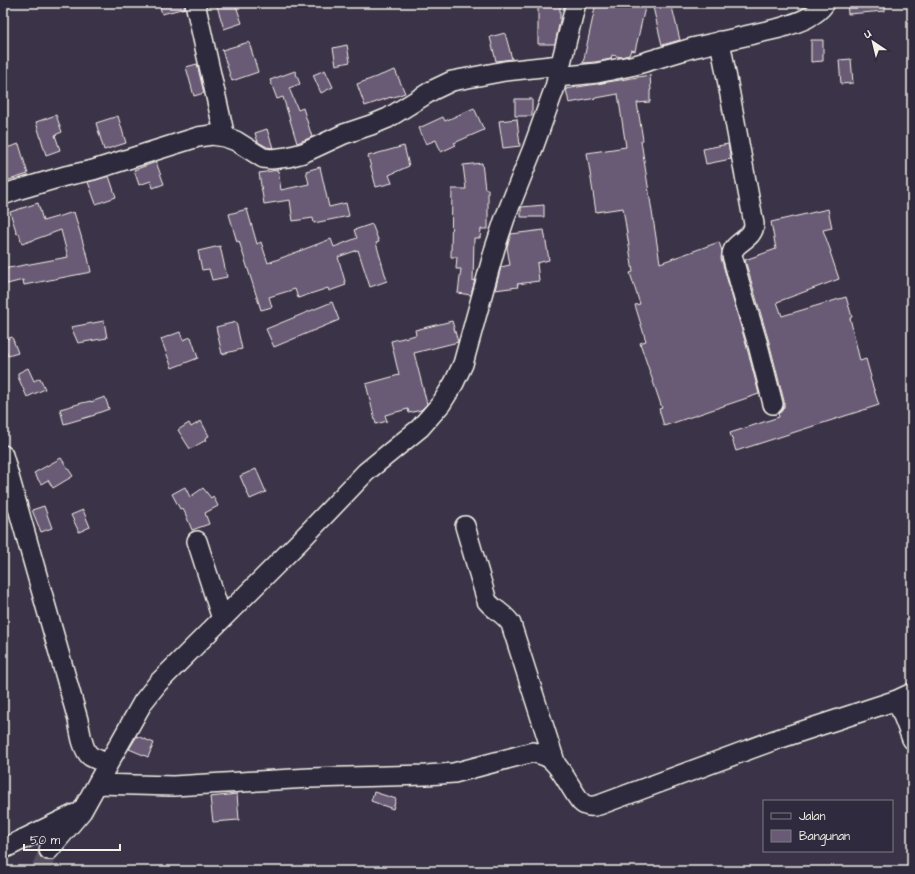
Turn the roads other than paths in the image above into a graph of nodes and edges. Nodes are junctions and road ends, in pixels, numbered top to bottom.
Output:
1 (195, 3) edge
2 (576, 3) edge
3 (825, 3) edge
4 (720, 41) junction
5 (559, 71) junction
6 (224, 137) junction
7 (3, 195) edge
8 (773, 404) dead end
9 (3, 455) edge
10 (466, 526) dead end
11 (197, 541) dead end
12 (222, 619) junction
13 (905, 696) edge
14 (912, 739) edge
15 (108, 764) junction
16 (556, 765) junction
17 (97, 784) junction
18 (82, 811) junction
19 (3, 849) edge
20 (49, 850) tunnel mouth

1 - 6 street
2 - 5 street
3 - 4 street
4 - 5 street
4 - 8 street
5 - 6 street
5 - 12 street
6 - 7 street
9 - 15 street
10 - 16 street
11 - 12 street
12 - 15 street
13 - 14 street
13 - 16 street
15 - 17 street
16 - 17 street
17 - 18 street
18 - 19 street
18 - 20 street

